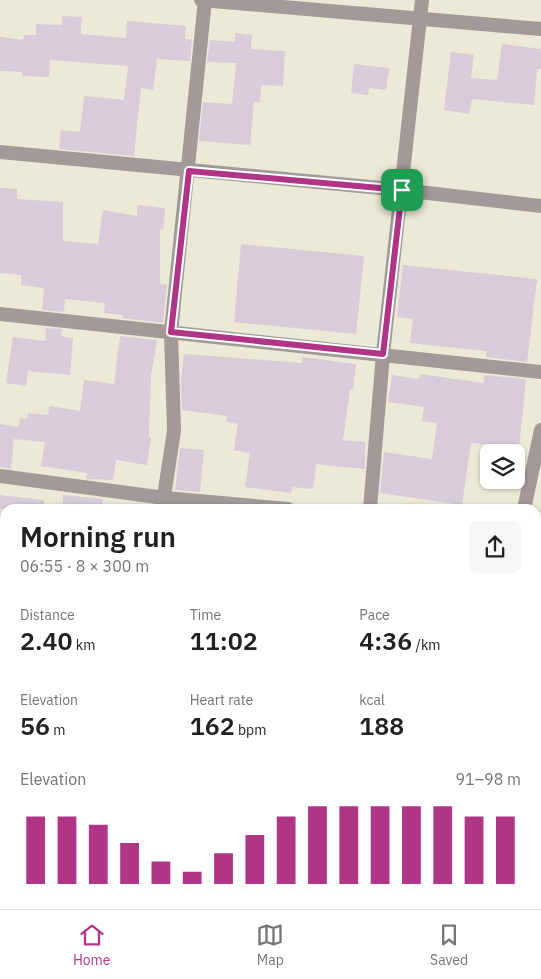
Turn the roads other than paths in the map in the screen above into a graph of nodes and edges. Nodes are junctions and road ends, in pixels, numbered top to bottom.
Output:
1 (201, 0) edge
2 (205, 0) edge
3 (422, 0) edge
4 (420, 19) junction
5 (541, 29) edge
6 (0, 152) edge
7 (189, 171) junction
8 (402, 190) junction
9 (541, 206) edge
10 (0, 314) edge
11 (171, 332) junction
12 (383, 354) junction
13 (541, 372) edge
14 (541, 430) edge
15 (0, 476) edge
16 (164, 503) edge
17 (185, 504) edge
18 (370, 504) edge
19 (525, 504) edge

1 - 2 street
2 - 4 street
2 - 7 street
3 - 4 street
4 - 5 street
4 - 8 street
6 - 7 street
7 - 8 street
7 - 11 street
8 - 9 street
8 - 12 street
10 - 11 street
11 - 12 street
11 - 16 street
12 - 13 street
12 - 18 street
14 - 19 street
15 - 16 street
16 - 17 street

